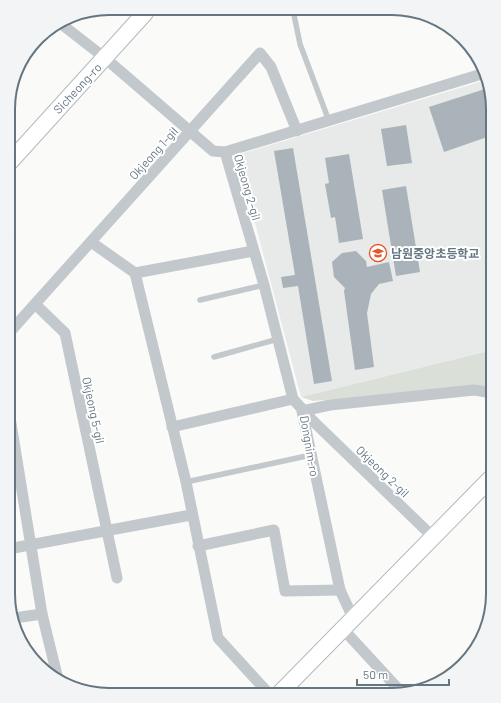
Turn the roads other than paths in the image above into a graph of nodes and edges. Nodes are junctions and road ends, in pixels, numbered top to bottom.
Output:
1 (142, 15) edge
2 (294, 15) edge
3 (65, 27) edge
4 (105, 58) junction
5 (479, 75) edge
6 (329, 121) junction
7 (297, 130) junction
8 (190, 131) junction
9 (15, 150) edge
10 (225, 152) junction
11 (91, 242) junction
12 (253, 251) junction
13 (135, 274) junction
14 (264, 285) junction
15 (200, 300) dead end
16 (35, 304) junction
17 (15, 326) edge
18 (278, 339) junction
19 (214, 357) dead end
20 (486, 392) edge
21 (293, 399) junction
22 (302, 411) junction
23 (172, 427) junction
24 (15, 449) edge
25 (311, 455) junction
26 (20, 480) junction
27 (15, 481) edge
28 (186, 482) junction
29 (486, 483) edge
30 (191, 515) junction
31 (106, 532) junction
32 (432, 536) junction
33 (30, 545) junction
34 (198, 546) junction
35 (15, 548) edge
36 (117, 578) dead end
37 (340, 590) junction
38 (42, 614) junction
39 (18, 617) edge
40 (348, 623) junction
41 (56, 671) edge
42 (264, 688) edge
43 (285, 688) edge
44 (398, 688) edge

1 - 4 street, Sicheong-ro
2 - 6 lane
3 - 4 street, Okjeong 2-gil
4 - 8 street, Okjeong 2-gil
4 - 9 street, Sicheong-ro
5 - 6 street
6 - 7 street
7 - 8 street, Okjeong 1-gil
7 - 10 street
8 - 10 street, Okjeong 2-gil
8 - 11 street, Okjeong 1-gil
10 - 12 street, Okjeong 2-gil
11 - 13 street
11 - 16 street, Okjeong 1-gil
12 - 13 street
12 - 14 street, Okjeong 2-gil
13 - 23 street
14 - 15 lane
14 - 18 street, Okjeong 2-gil
16 - 17 street, Okjeong 1-gil
16 - 31 street, Okjeong 5-gil
18 - 19 lane
18 - 21 street, Okjeong 2-gil
20 - 22 street, Dongnim-ro
21 - 22 street, Okjeong 2-gil
21 - 23 street
22 - 25 street, Dongnim-ro
22 - 32 street, Okjeong 2-gil
23 - 28 street
24 - 26 street
25 - 28 lane
25 - 37 street, Dongnim-ro
26 - 27 street
26 - 33 street
28 - 30 street
29 - 32 street
30 - 31 street
30 - 34 street
31 - 33 street
31 - 36 street, Okjeong 5-gil
32 - 40 street
33 - 35 street
33 - 38 street
34 - 37 street
34 - 42 street
37 - 40 street, Dongnim-ro
38 - 39 street
38 - 41 street
40 - 43 street
40 - 44 street, Dongnim-ro

